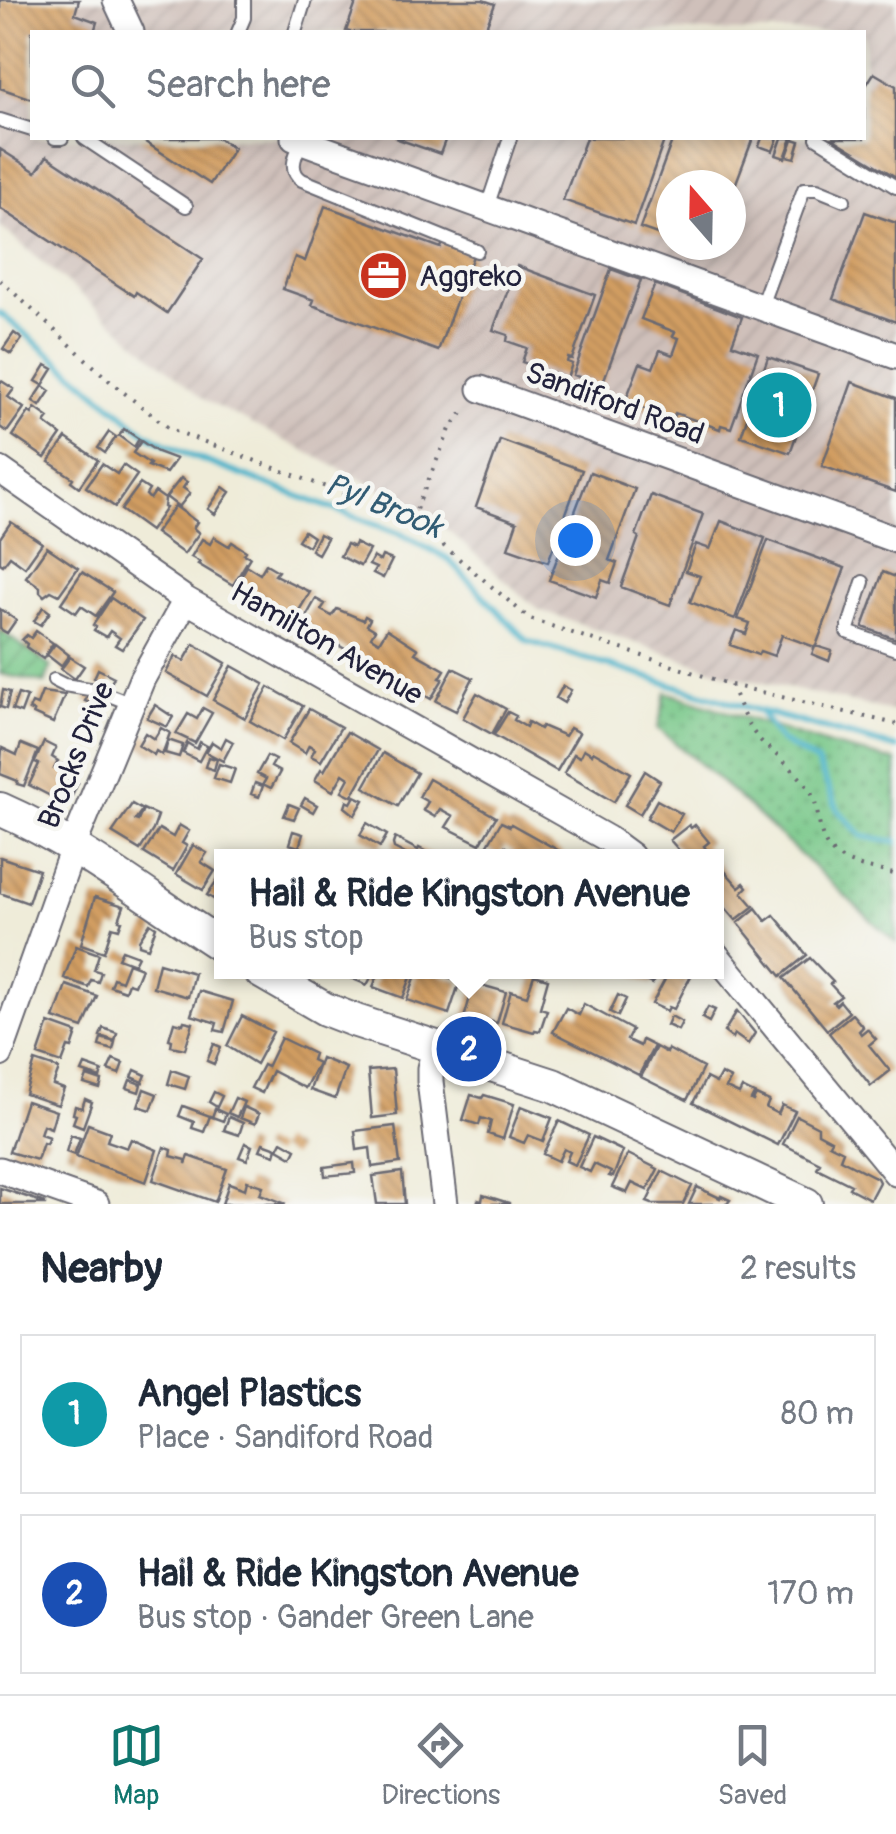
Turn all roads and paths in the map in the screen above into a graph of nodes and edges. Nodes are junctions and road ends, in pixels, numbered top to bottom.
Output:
1 (116, 0) edge
2 (244, 0) edge
3 (305, 0) edge
4 (130, 30) edge
5 (239, 30) edge
6 (297, 30) edge
7 (0, 120) edge
8 (30, 129) edge
9 (87, 140) edge
10 (298, 140) edge
11 (301, 140) edge
12 (509, 140) edge
13 (820, 140) edge
14 (896, 187) edge
15 (844, 200) dead end
16 (186, 206) dead end
17 (487, 207) junction
18 (477, 251) dead end
19 (0, 280) edge
20 (761, 306) junction
21 (896, 356) edge
22 (481, 389) joint
23 (0, 470) edge
24 (412, 519) junction
25 (896, 540) edge
26 (862, 582) dead end
27 (186, 600) junction
28 (896, 649) edge
29 (54, 680) dead end
30 (731, 684) junction
31 (132, 704) junction
32 (896, 724) edge
33 (0, 810) edge
34 (74, 848) junction
35 (622, 849) edge
36 (896, 874) edge
37 (214, 941) edge
38 (724, 965) edge
39 (273, 979) edge
40 (436, 1046) junction
41 (0, 1054) edge
42 (0, 1170) edge
43 (896, 1174) edge
44 (96, 1204) edge
45 (445, 1204) edge
46 (806, 1204) edge

1 - 4 street
2 - 5 lane
3 - 6 lane
7 - 8 lane
9 - 16 lane
10 - 18 lane
11 - 17 street
12 - 17 lane
13 - 14 lane
15 - 20 lane
17 - 20 street
19 - 24 path
20 - 21 street
22 - 24 path
22 - 25 street, Sandiford Road
23 - 27 street, Hamilton Avenue
24 - 30 path
26 - 28 lane
27 - 31 street, Brocks Drive
27 - 35 street, Hamilton Avenue
29 - 31 lane
30 - 32 path
30 - 36 path
31 - 34 street, Brocks Drive
33 - 34 street
34 - 37 street
34 - 41 street, Brocks Drive
38 - 43 street
39 - 40 street
40 - 45 street
40 - 46 street
42 - 44 street

